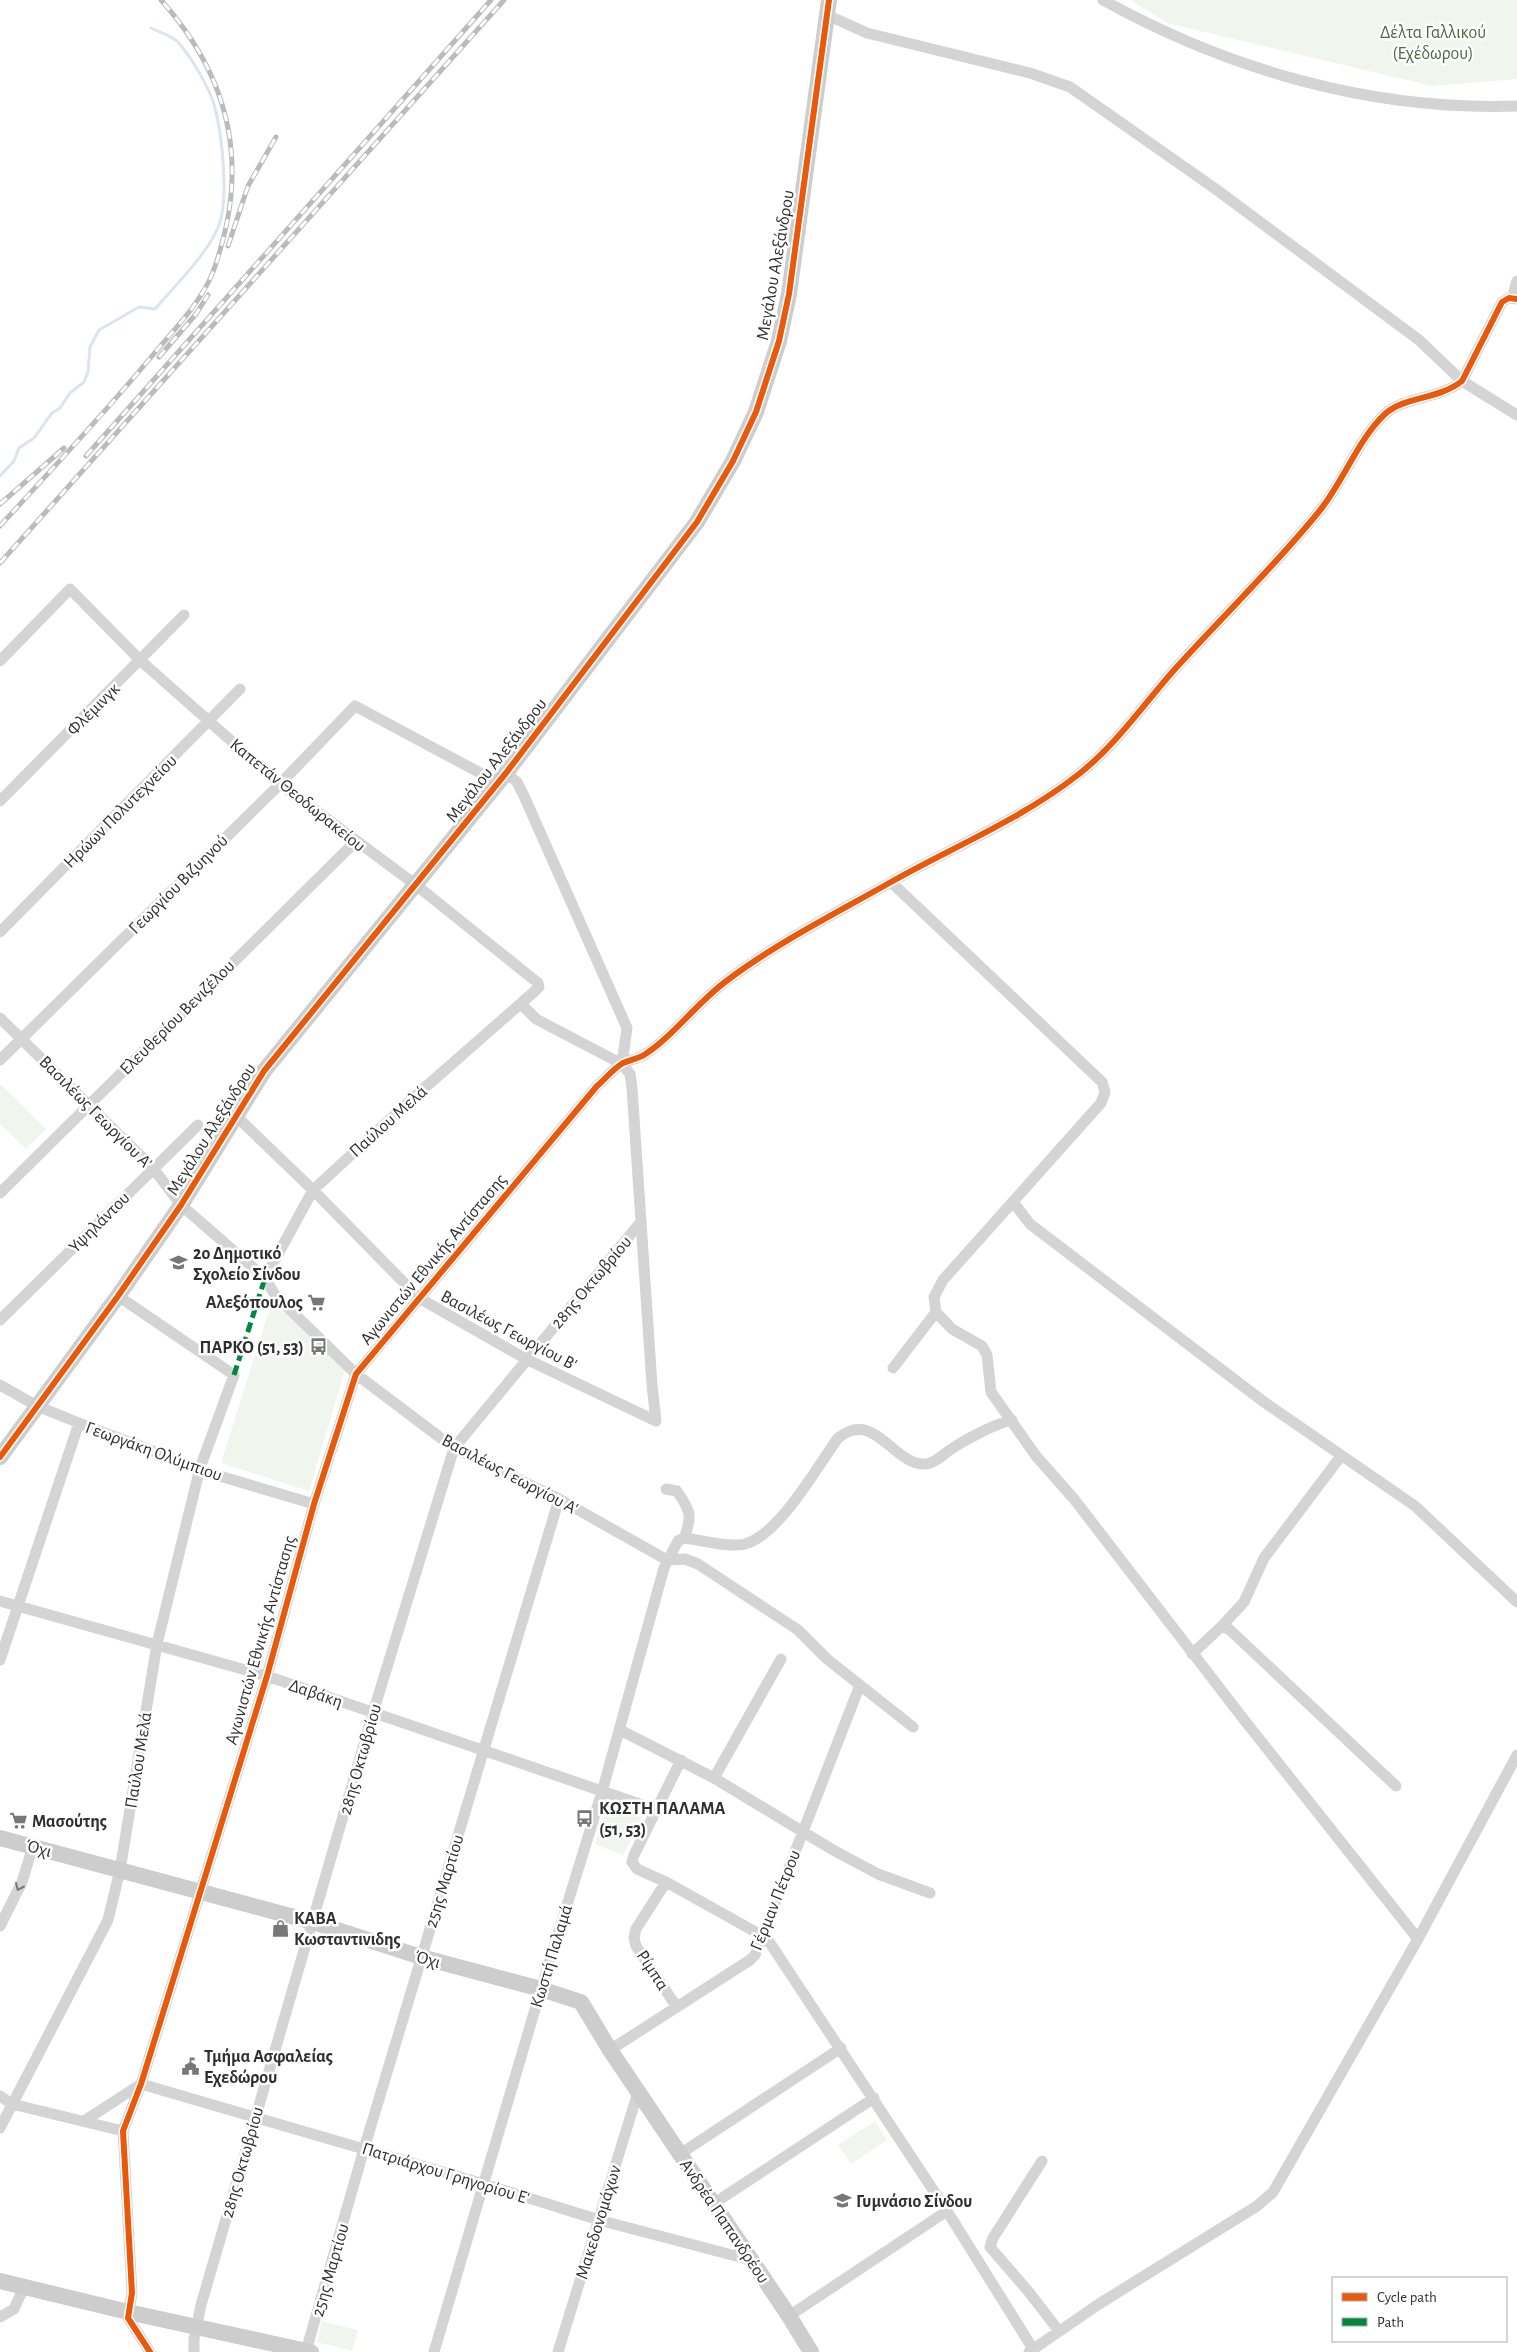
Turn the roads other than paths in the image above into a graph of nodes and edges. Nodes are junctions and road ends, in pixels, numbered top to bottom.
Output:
1 (1102, 0) edge
2 (828, 7) edge
3 (1517, 106) edge
4 (1517, 281) edge
5 (1516, 299) edge
6 (1462, 381) junction
7 (1517, 415) edge
8 (184, 615) dead end
9 (0, 661) edge
10 (141, 661) junction
11 (240, 689) dead end
12 (208, 722) junction
13 (502, 778) junction
14 (280, 784) junction
15 (0, 801) edge
16 (355, 842) junction
17 (891, 882) junction
18 (416, 885) junction
19 (0, 932) edge
20 (538, 986) joint
21 (524, 1000) junction
22 (0, 1018) edge
23 (21, 1040) junction
24 (0, 1060) edge
25 (622, 1064) junction
26 (90, 1104) junction
27 (236, 1116) junction
28 (198, 1125) dead end
29 (153, 1168) junction
30 (313, 1190) junction
31 (0, 1193) edge
32 (1014, 1203) junction
33 (181, 1205) junction
34 (640, 1223) junction
35 (265, 1278) junction
36 (118, 1296) junction
37 (419, 1298) junction
38 (936, 1312) junction
39 (0, 1320) edge
40 (526, 1358) junction
41 (893, 1368) dead end
42 (356, 1374) junction
43 (0, 1385) edge
44 (37, 1406) junction
45 (1012, 1420) junction
46 (78, 1424) junction
47 (454, 1448) junction
48 (1341, 1456) junction
49 (0, 1457) edge
50 (200, 1468) junction
51 (666, 1489) dead end
52 (559, 1499) junction
53 (314, 1504) junction
54 (684, 1538) junction
55 (667, 1560) junction
56 (0, 1601) edge
57 (1517, 1602) edge
58 (17, 1605) junction
59 (1220, 1628) junction
60 (157, 1644) junction
61 (1192, 1654) junction
62 (781, 1658) dead end
63 (0, 1660) edge
64 (267, 1676) junction
65 (860, 1685) junction
66 (373, 1713) junction
67 (913, 1727) dead end
68 (620, 1730) junction
69 (483, 1750) junction
70 (1517, 1755) edge
71 (682, 1760) junction
72 (714, 1778) junction
73 (1396, 1786) dead end
74 (602, 1792) junction
75 (657, 1810) junction
76 (803, 1830) junction
77 (0, 1838) edge
78 (33, 1846) junction
79 (120, 1870) junction
80 (666, 1882) junction
81 (200, 1891) junction
82 (930, 1893) dead end
83 (313, 1922) junction
84 (0, 1926) edge
85 (761, 1935) junction
86 (1418, 1939) junction
87 (421, 1957) junction
88 (541, 1989) junction
89 (676, 2006) junction
90 (841, 2048) junction
91 (610, 2050) junction
92 (141, 2084) junction
93 (638, 2092) junction
94 (0, 2096) edge
95 (874, 2098) junction
96 (12, 2104) junction
97 (255, 2118) junction
98 (84, 2121) junction
99 (0, 2128) edge
100 (123, 2131) junction
101 (364, 2149) junction
102 (680, 2154) junction
103 (1042, 2161) dead end
104 (484, 2184) junction
105 (713, 2204) junction
106 (948, 2212) junction
107 (599, 2220) junction
108 (751, 2260) junction
109 (0, 2281) edge
110 (24, 2287) junction
111 (128, 2312) junction
112 (789, 2316) junction
113 (0, 2317) edge
114 (196, 2326) junction
115 (1060, 2331) junction
116 (309, 2351) edge
117 (1031, 2351) edge
118 (150, 2352) edge
119 (194, 2352) edge
120 (434, 2352) edge
121 (558, 2352) edge
122 (811, 2352) edge

1 - 3 street
2 - 6 street
2 - 13 street, Μεγάλου Αλεξάνδρου
4 - 5 street
5 - 6 street
6 - 7 street
6 - 17 street, Αγωνιστών Εθνικής Αντίστασης
8 - 10 street, Φλέμινγκ
9 - 10 street, Καπετάν Θεοδωρακείου
10 - 12 street, Καπετάν Θεοδωρακείου
10 - 15 street, Φλέμινγκ
11 - 12 street, Ηρώων Πολυτεχνείου
12 - 14 street, Καπετάν Θεοδωρακείου
12 - 19 street, Ηρώων Πολυτεχνείου
13 - 14 street, Γεωργίου Βιζυηνού
13 - 18 street, Μεγάλου Αλεξάνδρου
13 - 25 street
14 - 16 street, Καπετάν Θεοδωρακείου
14 - 23 street, Γεωργίου Βιζυηνού
16 - 18 street, Καπετάν Θεοδωρακείου
16 - 26 street, Ελευθερίου Βενιζέλου
17 - 25 street, Αγωνιστών Εθνικής Αντίστασης
17 - 32 street
18 - 20 street, Καπετάν Θεοδωρακείου
18 - 27 street, Μεγάλου Αλεξάνδρου
20 - 21 street, Παύλου Μελά
21 - 25 street
21 - 30 street, Παύλου Μελά
22 - 23 street, Βασιλέως Γεωργίου Α'
23 - 24 street, Γεωργίου Βιζυηνού
23 - 26 street, Βασιλέως Γεωργίου Α'
25 - 34 street
25 - 37 street, Αγωνιστών Εθνικής Αντίστασης
26 - 29 street, Βασιλέως Γεωργίου Α'
26 - 31 street, Ελευθερίου Βενιζέλου
27 - 30 street, Βασιλέως Γεωργίου Β'
27 - 33 street, Μεγάλου Αλεξάνδρου
28 - 29 street, Υψηλάντου
29 - 33 street, Βασιλέως Γεωργίου Α'
29 - 39 street, Υψηλάντου
30 - 35 street, Παύλου Μελά
30 - 37 street, Βασιλέως Γεωργίου Β'
32 - 38 street
32 - 48 street
33 - 35 street, Βασιλέως Γεωργίου Α'
33 - 36 street, Μεγάλου Αλεξάνδρου
34 - 40 street, 28ης Οκτωβρίου
34 - 40 street, Βασιλέως Γεωργίου Β'
35 - 42 street, Βασιλέως Γεωργίου Α'
36 - 44 street, Μεγάλου Αλεξάνδρου
36 - 50 street, Παύλου Μελά
37 - 40 street, Βασιλέως Γεωργίου Β'
37 - 42 street, Αγωνιστών Εθνικής Αντίστασης
38 - 41 street
38 - 45 street
40 - 47 street, 28ης Οκτωβρίου
42 - 47 street, Βασιλέως Γεωργίου Α'
42 - 53 street, Αγωνιστών Εθνικής Αντίστασης
43 - 44 street, Γεωργάκη Ολύμπιου
44 - 46 street, Γεωργάκη Ολύμπιου
44 - 49 street, Μεγάλου Αλεξάνδρου
45 - 54 street
45 - 61 street
46 - 50 street, Γεωργάκη Ολύμπιου
46 - 58 street
47 - 52 street, Βασιλέως Γεωργίου Α'
47 - 66 street, 28ης Οκτωβρίου
48 - 57 street
48 - 59 street
50 - 53 street, Γεωργάκη Ολύμπιου
50 - 60 street, Παύλου Μελά
51 - 54 street
52 - 55 street, Βασιλέως Γεωργίου Α'
52 - 69 street, 25ης Μαρτίου
53 - 64 street, Αγωνιστών Εθνικής Αντίστασης
54 - 55 street, Κωστή Παλαμά
55 - 65 street
55 - 68 street, Κωστή Παλαμά
56 - 58 street, Δαβάκη
58 - 60 street, Δαβάκη
58 - 63 street
59 - 61 street
59 - 73 street
60 - 64 street, Δαβάκη
60 - 79 street, Παύλου Μελά
61 - 86 street
62 - 72 street
64 - 66 street, Δαβάκη
64 - 81 street, Αγωνιστών Εθνικής Αντίστασης
65 - 67 street
65 - 76 street, Γέρμαν Πέτρου
66 - 69 street, Δαβάκη
66 - 83 street, 28ης Οκτωβρίου
68 - 71 street
68 - 74 street, Κωστή Παλαμά
69 - 74 street, Δαβάκη
69 - 87 street, 25ης Μαρτίου
70 - 86 street
71 - 72 street
71 - 75 street
72 - 76 street
74 - 75 street, Δαβάκη
74 - 88 street, Κωστή Παλαμά
75 - 80 street
76 - 82 street
76 - 85 street, Γέρμαν Πέτρου
77 - 78 street, Όχι
78 - 79 street, Όχι
78 -> 84 street
79 - 81 street, Όχι
79 - 96 street, Παύλου Μελά
80 - 85 street
80 - 89 street, Ρίμπα
81 - 83 street, Όχι
81 - 92 street, Αγωνιστών Εθνικής Αντίστασης
83 - 87 street, Όχι
83 - 97 street, 28ης Οκτωβρίου
85 - 89 street, Γέρμαν Πέτρου
85 - 90 street
86 - 115 street
87 - 88 street, Όχι
87 - 101 street, 25ης Μαρτίου
88 - 91 street, Όχι
88 - 104 street, Κωστή Παλαμά
89 - 91 street, Γέρμαν Πέτρου
90 - 95 street
90 - 102 street
91 - 93 street, Όχι
92 - 97 street, Πατριάρχου Γρηγορίου Ε'
92 - 98 street
92 - 100 street, Αγωνιστών Εθνικής Αντίστασης
93 - 102 street, Ανδρέα Παπανδρέου
93 - 107 street, Μακεδονομάχων
94 - 96 street
95 - 105 street
95 - 106 street
96 - 98 street
96 - 99 street, Παύλου Μελά
97 - 101 street, Πατριάρχου Γρηγορίου Ε'
97 - 114 street, 28ης Οκτωβρίου
98 - 100 street
100 - 111 street, Αγωνιστών Εθνικής Αντίστασης
101 - 104 street, Πατριάρχου Γρηγορίου Ε'
101 - 116 street, 25ης Μαρτίου
102 - 105 street, Ανδρέα Παπανδρέου
103 - 115 street
104 - 107 street, Πατριάρχου Γρηγορίου Ε'
104 - 120 street, Κωστή Παλαμά
105 - 108 street, Ανδρέα Παπανδρέου
106 - 112 street
106 - 117 street
107 - 108 street, Πατριάρχου Γρηγορίου Ε'
107 - 121 street, Μακεδονομάχων
108 - 112 street, Ανδρέα Παπανδρέου
109 - 110 street
110 - 111 street
110 - 113 street
111 - 114 street
111 - 118 street
112 - 122 street, Ανδρέα Παπανδρέου
114 - 116 street
114 - 119 street, 28ης Οκτωβρίου
115 - 117 street

